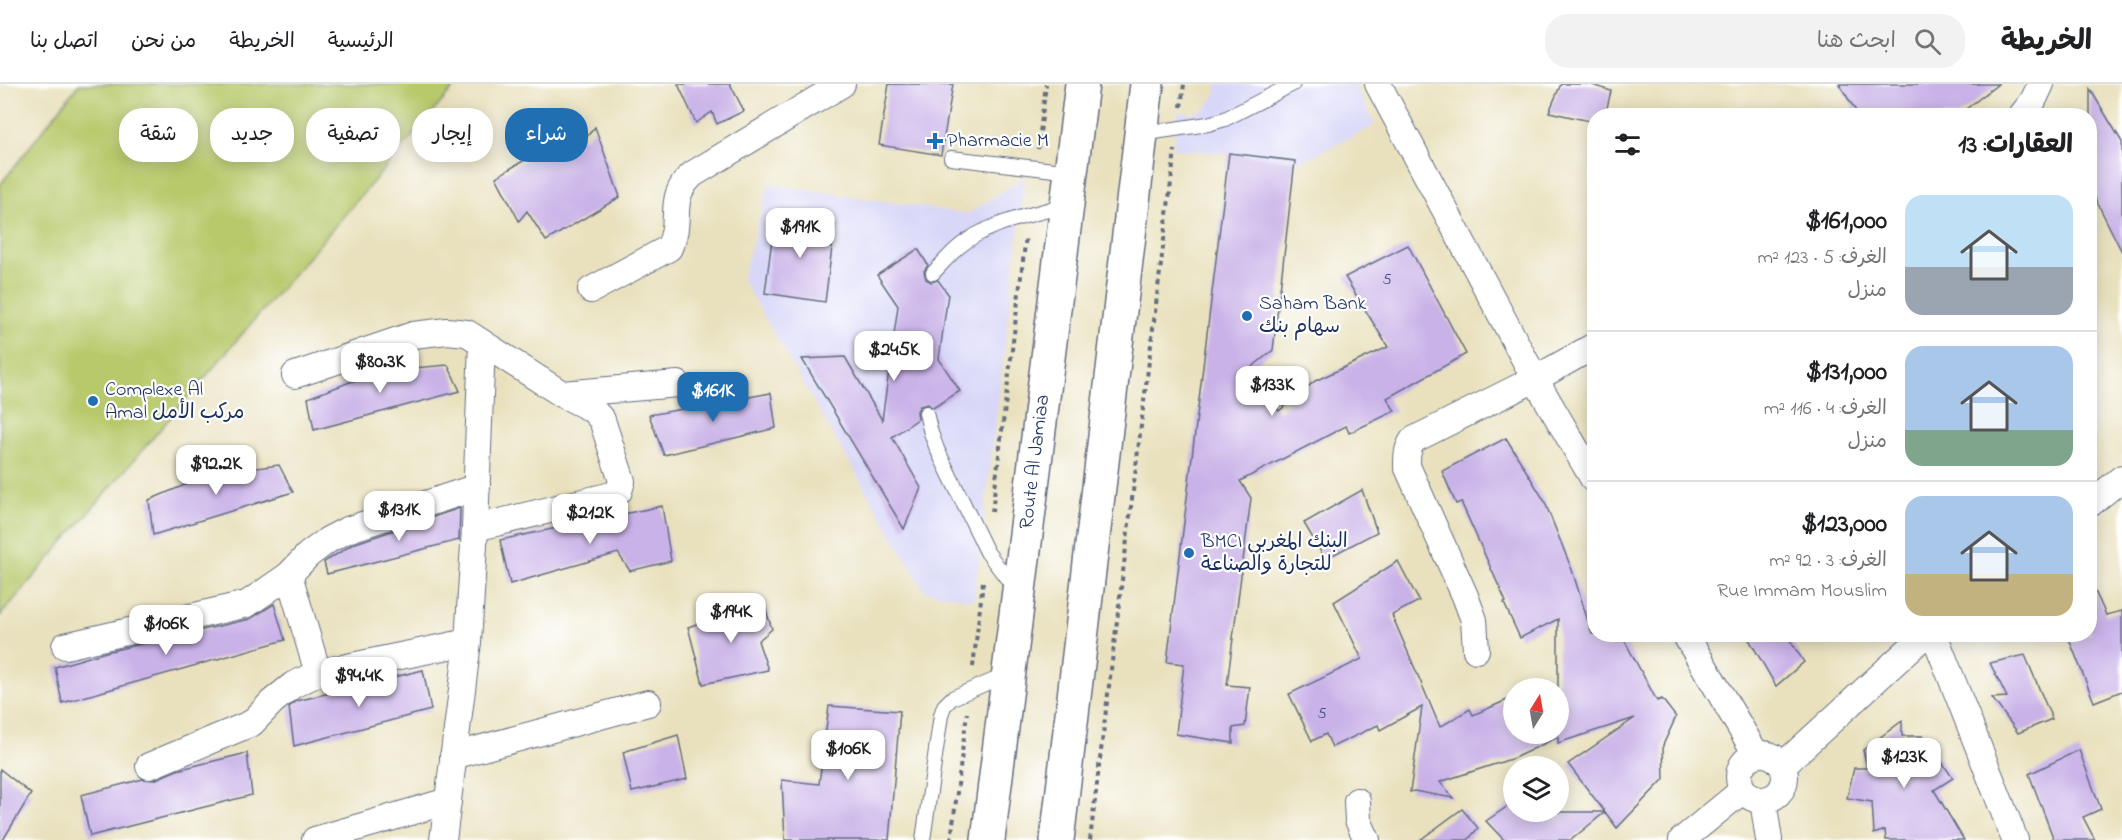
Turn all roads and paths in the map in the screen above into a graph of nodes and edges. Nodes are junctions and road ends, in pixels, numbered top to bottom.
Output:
1 (843, 84) edge
2 (1046, 84) edge
3 (1082, 84) edge
4 (1147, 84) edge
5 (1184, 84) edge
6 (1293, 84) edge
7 (1378, 84) edge
8 (2041, 84) edge
9 (2027, 108) edge
10 (1178, 129) junction
11 (1141, 134) junction
12 (951, 158) dead end
13 (1035, 168) junction
14 (1069, 188) junction
15 (1029, 216) junction
16 (933, 273) dead end
17 (591, 290) dead end
18 (482, 343) junction
19 (1587, 350) edge
20 (295, 375) dead end
21 (1535, 379) junction
22 (678, 384) dead end
23 (562, 394) junction
24 (926, 413) dead end
25 (1587, 468) edge
26 (2122, 478) edge
27 (477, 487) junction
28 (2097, 498) edge
29 (476, 528) junction
30 (987, 552) junction
31 (288, 575) junction
32 (1018, 593) junction
33 (468, 642) junction
34 (1690, 642) edge
35 (1917, 642) edge
36 (1937, 642) edge
37 (66, 646) dead end
38 (1476, 650) dead end
39 (318, 674) junction
40 (1008, 674) junction
41 (969, 691) junction
42 (648, 703) dead end
43 (1755, 754) junction
44 (453, 756) junction
45 (149, 766) dead end
46 (1782, 766) junction
47 (1753, 795) junction
48 (448, 801) junction
49 (1357, 801) dead end
50 (315, 840) edge
51 (443, 840) edge
52 (923, 840) edge
53 (951, 840) edge
54 (988, 840) edge
55 (1058, 840) edge
56 (1090, 840) edge
57 (1367, 840) edge
58 (1682, 840) edge
59 (1769, 840) edge
60 (2015, 840) edge

1 - 17 street
2 - 13 path
3 - 14 main road, Route Al Jamiaa
4 - 11 main road
5 - 10 path
6 - 10 lane
7 - 21 street
8 - 9 street
10 - 11 lane
10 - 56 path
11 - 55 main road
12 - 13 lane
13 - 14 lane
14 - 15 lane
14 - 32 main road, Route Al Jamiaa
15 - 16 lane
15 - 30 path
18 - 20 street
18 - 23 street
18 - 27 street
19 - 21 street
21 - 25 street
21 - 38 street
22 - 23 street
23 - 29 street
24 - 30 lane
26 - 28 street
27 - 29 street
27 - 31 street
29 - 33 street
30 - 32 lane
30 - 41 path
31 - 37 street
31 - 39 street
32 - 40 main road, Route Al Jamiaa
33 - 39 street
33 - 44 street
34 - 43 street
35 - 46 street
36 - 60 street
39 - 45 street
40 - 41 lane
40 - 54 main road, Route Al Jamiaa
41 - 52 lane
41 - 53 path
42 - 44 street
43 - 46 street
43 - 47 street
44 - 48 street
46 - 47 street
47 - 58 street
47 - 59 street
48 - 50 street
48 - 51 street
49 - 57 street

